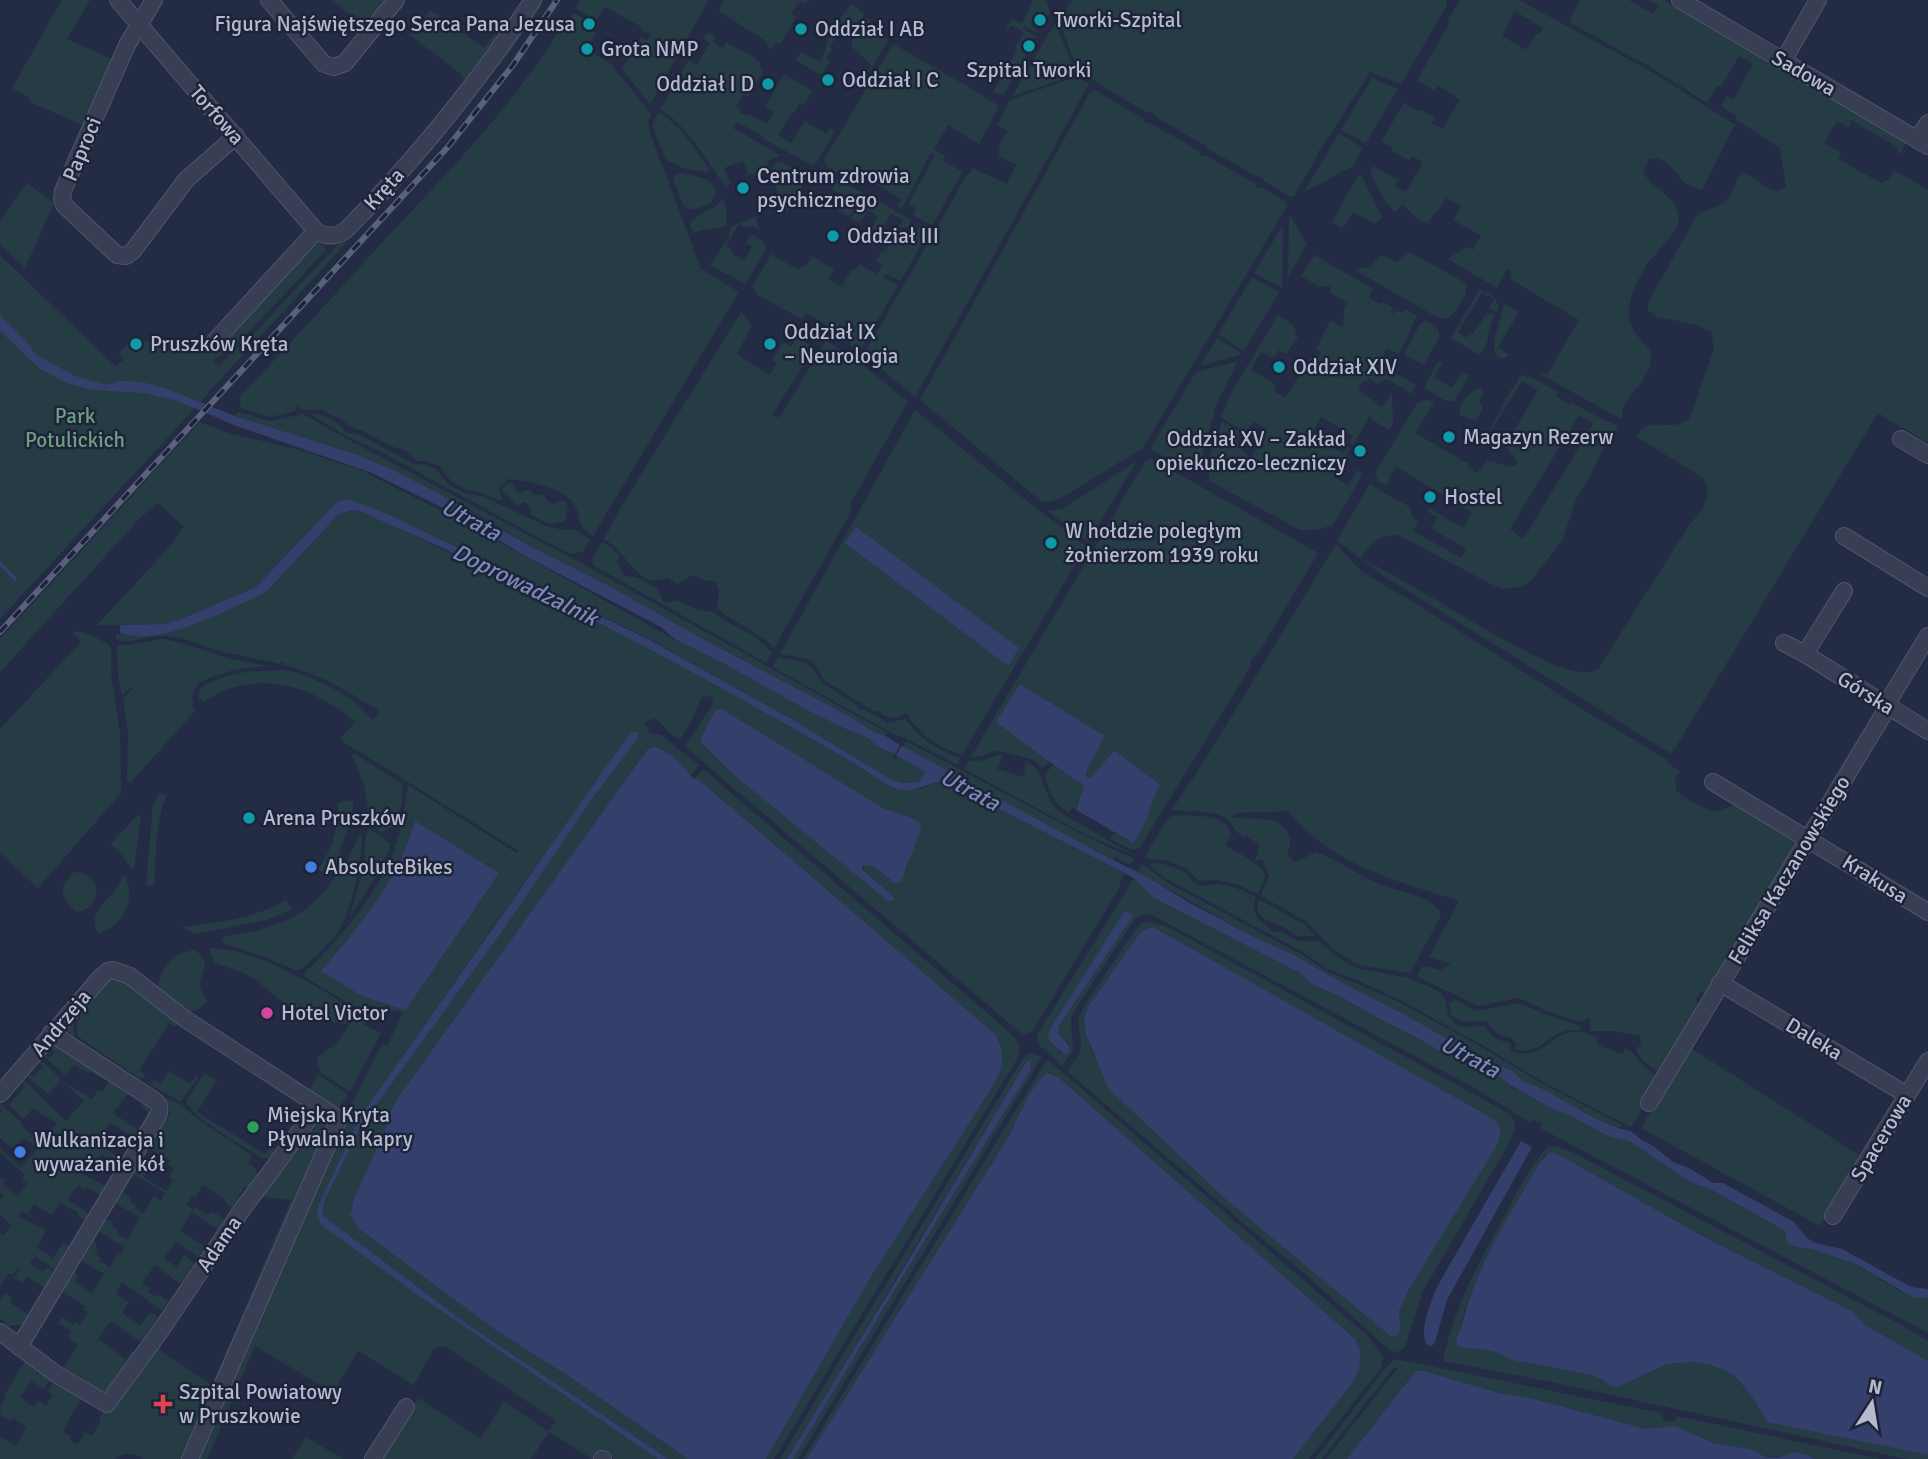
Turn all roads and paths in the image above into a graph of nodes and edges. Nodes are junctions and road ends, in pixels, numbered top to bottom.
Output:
1 (118, 0) edge
2 (154, 0) edge
3 (269, 0) edge
4 (396, 0) edge
5 (533, 0) edge
6 (1680, 0) edge
7 (1818, 0) edge
8 (139, 24) junction
9 (1783, 61) junction
10 (1928, 123) edge
11 (236, 136) junction
12 (1923, 143) edge
13 (316, 231) junction
14 (214, 343) dead end
15 (1900, 439) dead end
16 (1928, 455) edge
17 (1844, 536) dead end
18 (1928, 588) edge
19 (1844, 590) dead end
20 (1928, 636) edge
21 (1784, 643) dead end
22 (1805, 654) junction
23 (1888, 707) junction
24 (1928, 731) edge
25 (1713, 782) dead end
26 (1808, 838) junction
27 (1928, 912) edge
28 (1720, 983) junction
29 (51, 1034) junction
30 (1928, 1061) edge
31 (0, 1094) edge
32 (1908, 1095) junction
33 (1649, 1103) dead end
34 (318, 1106) junction
35 (1833, 1216) dead end
36 (0, 1332) edge
37 (19, 1347) junction
38 (405, 1407) dead end
39 (190, 1459) edge
40 (373, 1459) edge

1 - 8 street, Torfowa
2 - 8 street
3 - 4 street
5 - 13 street, Kręta
6 - 9 street, Sadowa
7 - 9 street
8 - 11 street, Torfowa
8 - 11 street, Paproci
9 - 12 street, Sadowa
10 - 12 street
11 - 13 street, Torfowa
13 - 14 street
15 - 16 street
17 - 18 street
19 - 22 street
20 - 23 street, Feliksa Kaczanowskiego
21 - 22 street, Górska
22 - 23 street, Górska
23 - 24 street, Górska
23 - 26 street, Feliksa Kaczanowskiego
25 - 26 street, Krakusa
26 - 27 street, Krakusa
26 - 28 street, Feliksa Kaczanowskiego
28 - 32 street, Daleka
28 - 33 street, Feliksa Kaczanowskiego
29 - 31 street, Andrzeja
29 - 34 street, Andrzeja
29 - 37 street
30 - 32 street, Spacerowa
32 - 35 street, Spacerowa
34 - 37 street, Adama
34 - 39 street
36 - 37 street
38 - 40 street

